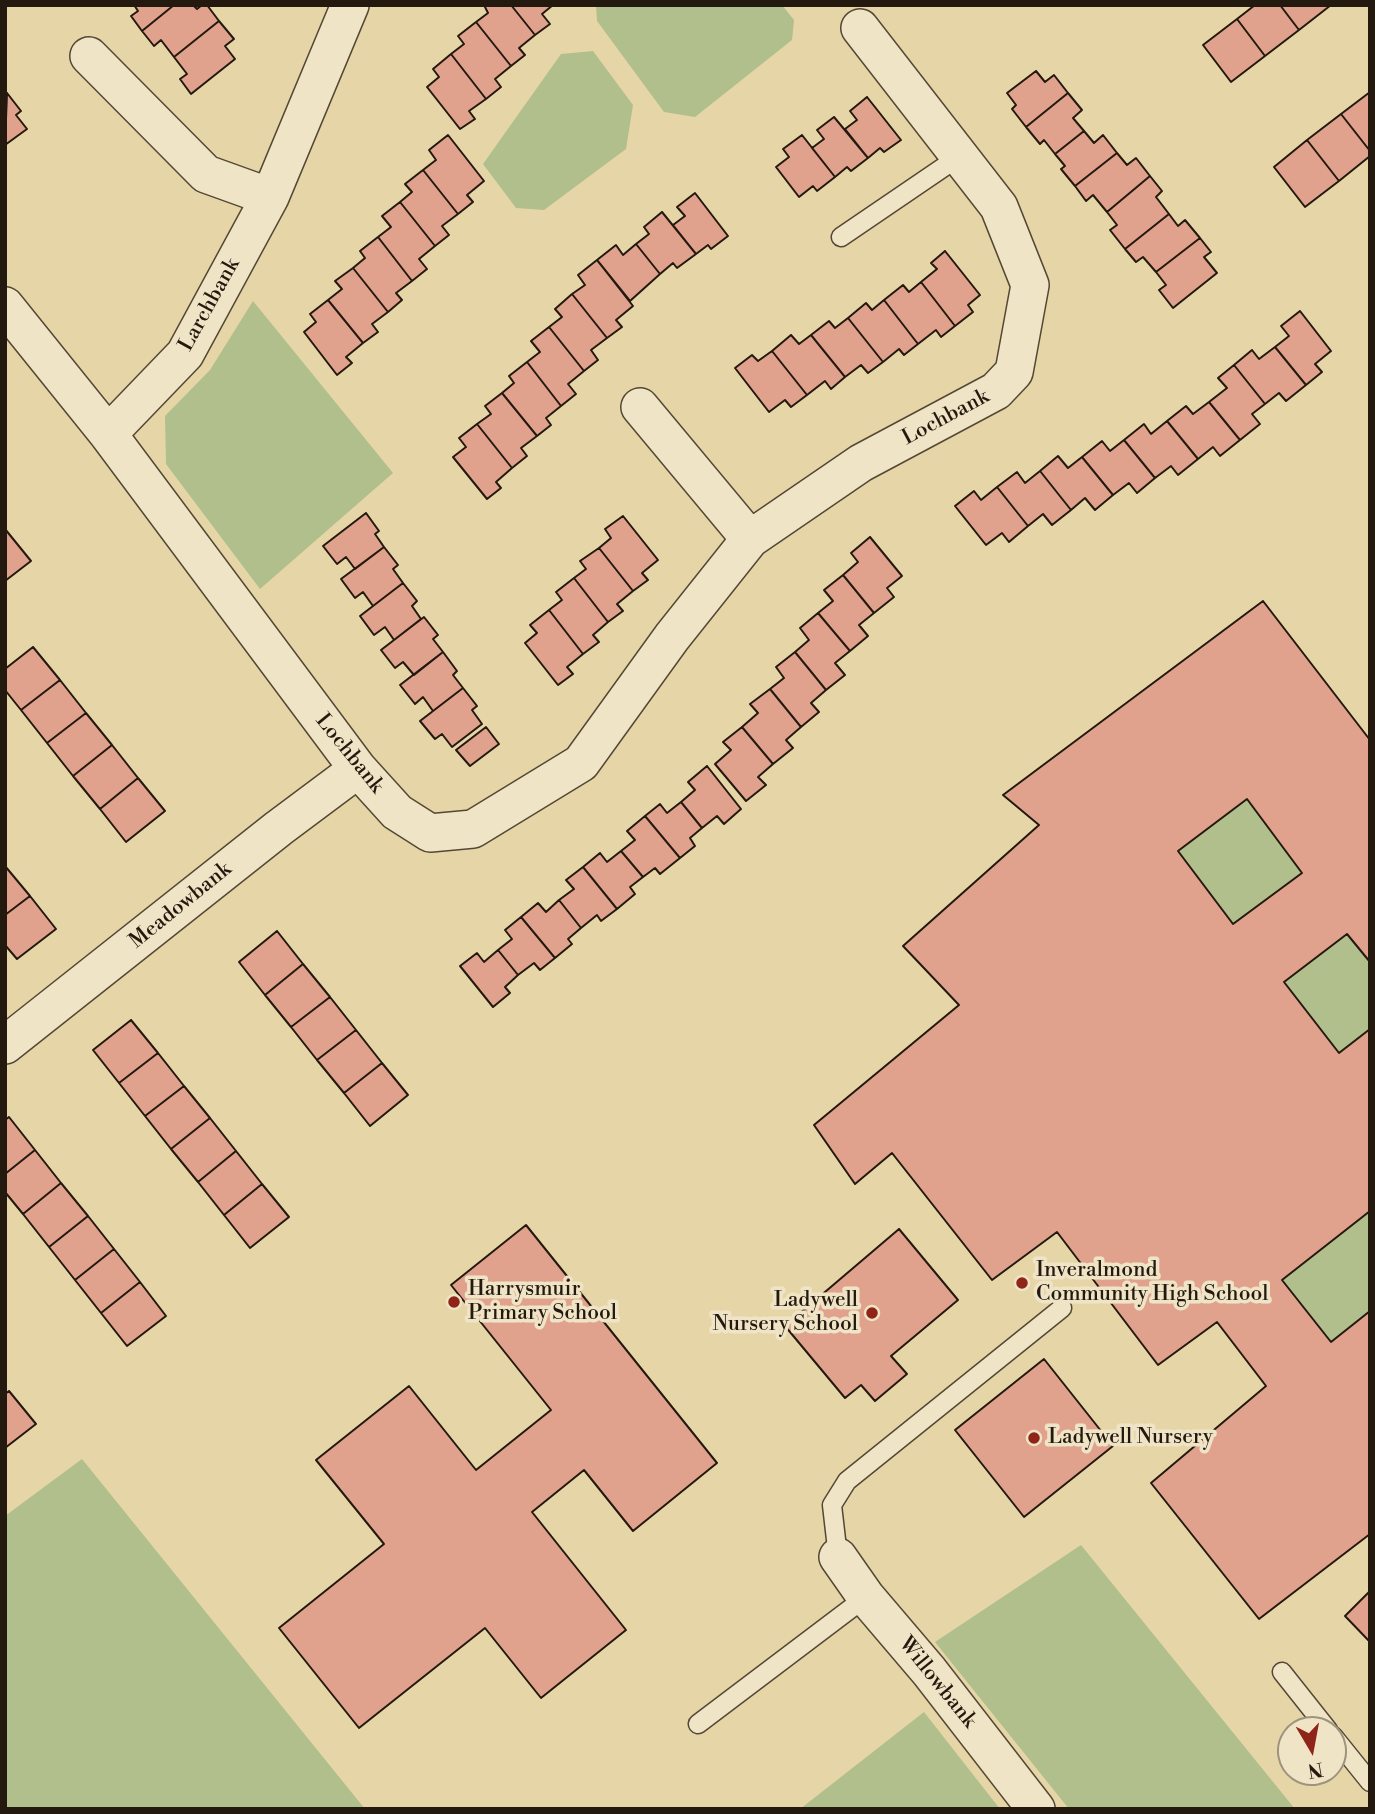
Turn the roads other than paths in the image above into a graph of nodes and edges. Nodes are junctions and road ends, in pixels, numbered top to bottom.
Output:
1 (350, 5) edge
2 (860, 28) dead end
3 (89, 56) dead end
4 (960, 156) junction
5 (270, 197) junction
6 (841, 237) dead end
7 (5, 306) edge
8 (640, 407) dead end
9 (108, 433) junction
10 (750, 538) junction
11 (358, 769) junction
12 (5, 1045) edge
13 (1062, 1308) dead end
14 (838, 1557) joint
15 (866, 1597) junction
16 (1282, 1672) dead end
17 (1317, 1716) edge
18 (698, 1724) dead end
19 (1347, 1753) edge
20 (1370, 1782) edge
21 (1036, 1809) edge

1 - 5 street, Larchbank
2 - 4 street, Lochbank
3 - 5 street
4 - 6 lane
4 - 10 street, Lochbank
5 - 9 street, Larchbank
7 - 9 street, Lochbank
8 - 10 street
9 - 11 street, Lochbank
10 - 11 street, Lochbank
11 - 12 street, Meadowbank
13 - 14 lane
14 - 15 street, Willowbank
15 - 18 lane
15 - 21 street, Willowbank
16 - 17 lane
19 - 20 lane

